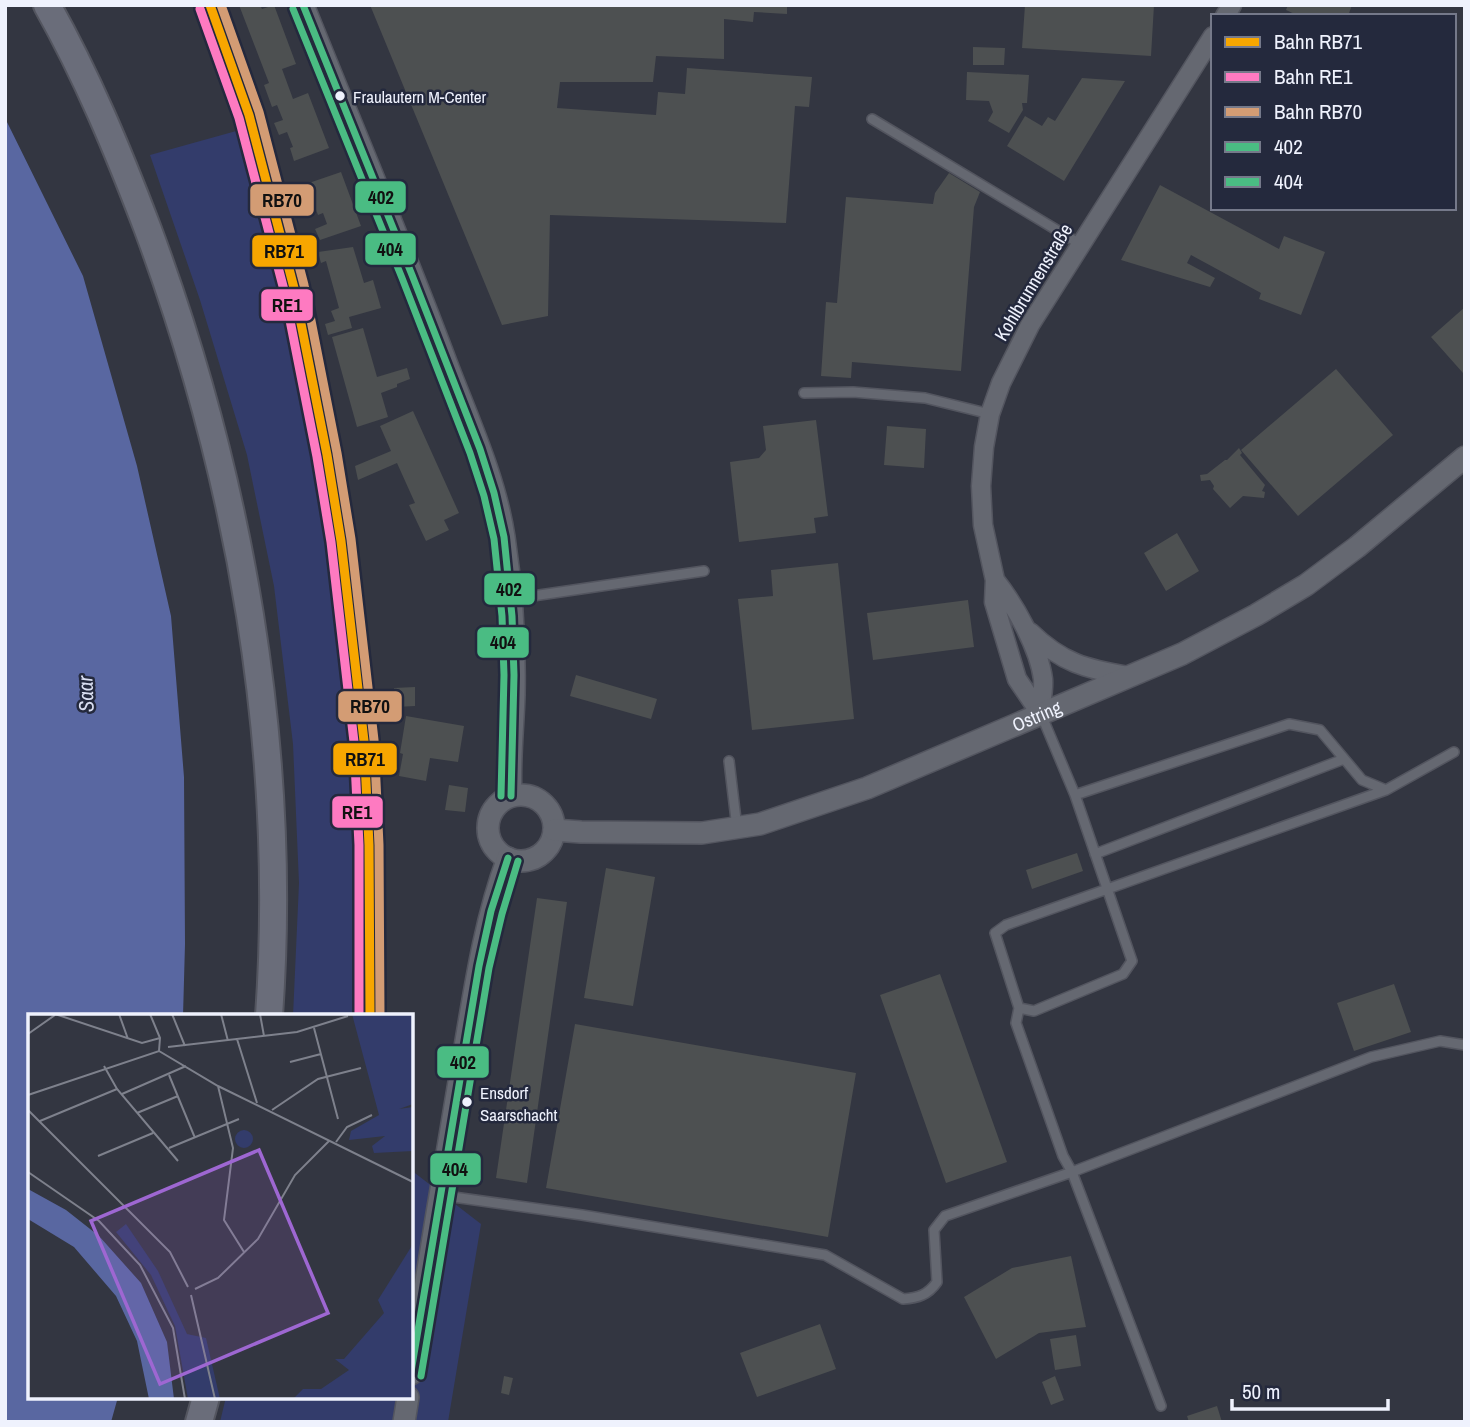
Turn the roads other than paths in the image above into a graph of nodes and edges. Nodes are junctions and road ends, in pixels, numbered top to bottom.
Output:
1 (47, 5) edge
2 (303, 5) edge
3 (1211, 39) edge
4 (872, 119) dead end
5 (1080, 244) junction
6 (804, 393) dead end
7 (990, 414) junction
8 (1465, 457) edge
9 (704, 571) dead end
10 (995, 580) junction
11 (512, 600) junction
12 (1022, 625) junction
13 (1129, 676) junction
14 (1040, 713) junction
15 (1454, 752) dead end
16 (1344, 759) junction
17 (729, 761) dead end
18 (1385, 790) junction
19 (1075, 795) junction
20 (511, 796) junction
21 (737, 828) junction
22 (554, 830) junction
23 (1095, 854) junction
24 (508, 858) junction
25 (1106, 890) junction
26 (1019, 1008) junction
27 (269, 1014) edge
28 (1465, 1045) edge
29 (1072, 1172) junction
30 (439, 1195) junction
31 (413, 1361) edge
32 (205, 1399) edge
33 (408, 1399) edge
34 (1161, 1406) dead end
35 (199, 1422) edge
36 (404, 1422) edge

1 - 27 main road
2 - 11 street
3 - 5 street, Kohlbrunnenstraße
4 - 5 lane
5 - 7 street, Kohlbrunnenstraße
6 - 7 lane
7 - 10 street, Kohlbrunnenstraße
8 - 13 street, Ostring
9 - 11 lane
10 - 12 street, Kohlbrunnenstraße
10 - 14 street, Kohlbrunnenstraße
11 - 20 street
12 - 13 street, Kohlbrunnenstraße
12 - 14 street, Kohlbrunnenstraße
13 - 14 street, Ostring
14 - 19 lane
14 - 21 street, Ostring
15 - 18 lane
16 - 18 lane
16 - 19 lane
16 - 23 lane
17 - 21 lane
18 - 25 lane
19 - 23 lane
20 - 22 street
20 - 24 street
21 - 22 street, Ostring
22 - 24 street
23 - 25 lane
24 - 30 street
25 - 26 lane
25 - 26 lane
26 - 29 lane
28 - 29 lane
29 - 30 lane
29 - 34 lane
30 - 31 street
32 - 35 main road
33 - 36 street

